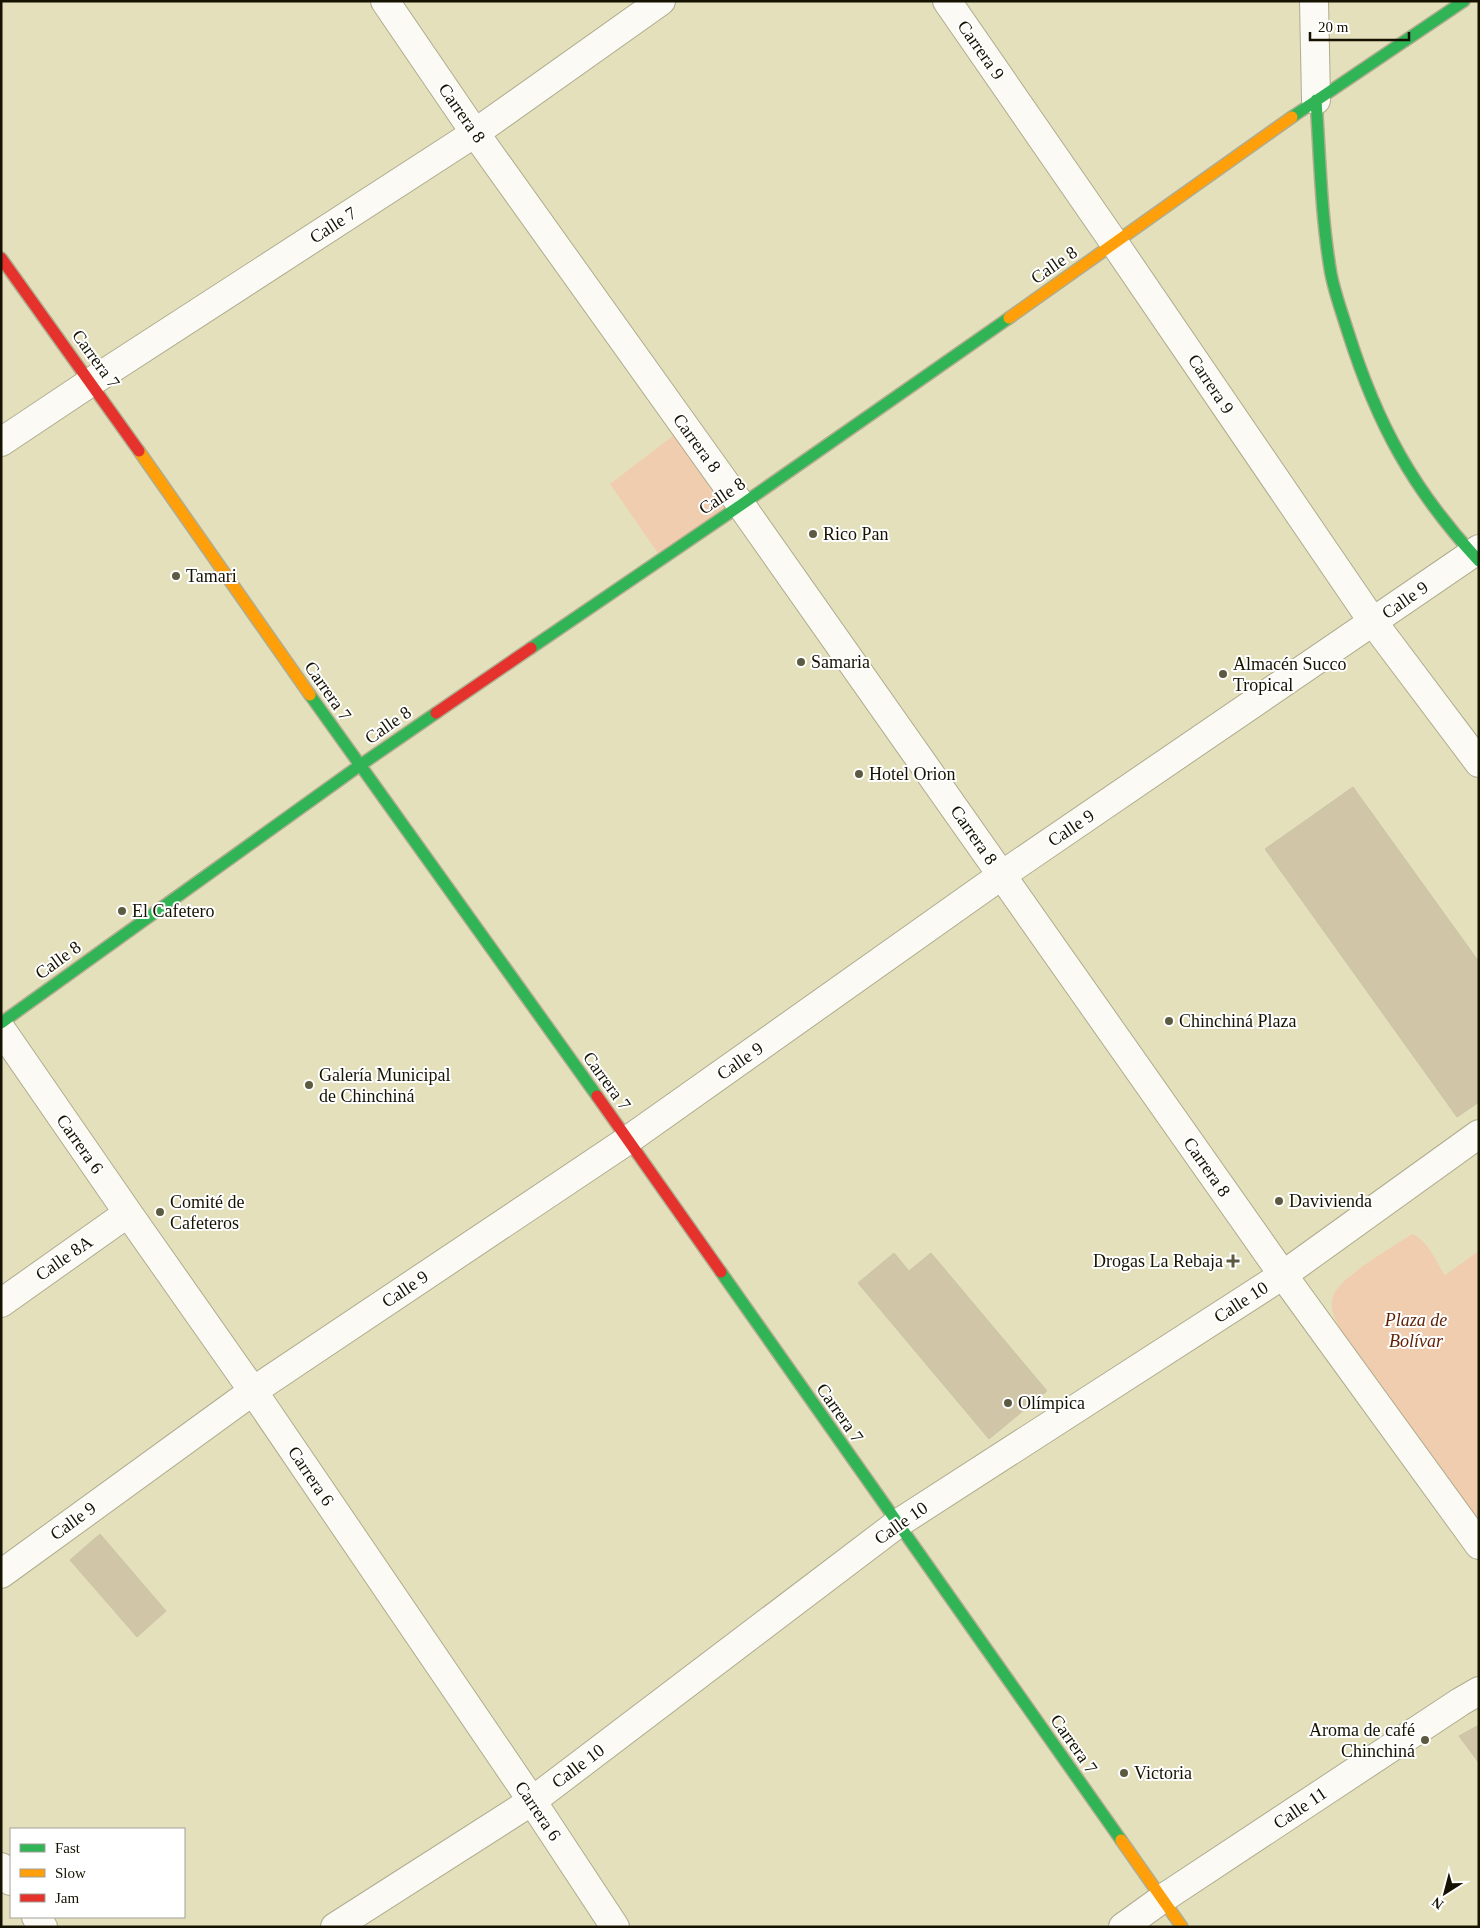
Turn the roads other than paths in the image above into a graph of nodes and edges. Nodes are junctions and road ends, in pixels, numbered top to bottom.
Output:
1 (385, 1) edge
2 (661, 1) edge
3 (947, 1) edge
4 (1314, 1) edge
5 (1464, 1) edge
6 (1316, 100) junction
7 (475, 133) junction
8 (1116, 244) junction
9 (1, 258) edge
10 (91, 382) junction
11 (1, 442) edge
12 (741, 505) junction
13 (1476, 554) edge
14 (1373, 622) junction
15 (1479, 763) edge
16 (359, 766) junction
17 (1002, 875) junction
18 (1, 1022) edge
19 (1, 1030) edge
20 (1479, 1134) edge
21 (628, 1140) junction
22 (128, 1213) junction
23 (1284, 1275) junction
24 (1, 1303) edge
25 (253, 1390) junction
26 (897, 1524) junction
27 (1479, 1545) edge
28 (1, 1574) edge
29 (1479, 1691) edge
30 (532, 1801) junction
31 (1, 1867) edge
32 (10, 1880) edge
33 (1162, 1899) junction
34 (335, 1927) edge
35 (615, 1927) edge
36 (1123, 1927) edge
37 (1182, 1927) edge

1 - 7 street, Carrera 8
2 - 7 street, Calle 7
3 - 8 street, Carrera 9
4 - 6 street
5 - 6 main road, Calle 8
6 - 8 main road, Calle 8
6 - 13 main road
7 - 10 street, Calle 7
7 - 12 street, Carrera 8
8 - 12 main road, Calle 8
8 - 14 street, Carrera 9
9 - 10 main road, Carrera 7
10 - 11 street, Calle 7
10 - 16 main road, Carrera 7
12 - 16 main road, Calle 8
12 - 17 street, Carrera 8
13 - 14 street, Calle 9
14 - 15 street, Carrera 9
14 - 17 street, Calle 9
16 - 18 main road, Calle 8
16 - 21 main road, Carrera 7
17 - 21 street, Calle 9
17 - 23 street, Carrera 8
19 - 22 street, Carrera 6
20 - 23 street, Calle 10
21 - 25 street, Calle 9
21 - 26 main road, Carrera 7
22 - 24 street, Calle 8A
22 - 25 street, Carrera 6
23 - 26 street, Calle 10
23 - 27 street, Carrera 8
25 - 28 street, Calle 9
25 - 30 street, Carrera 6
26 - 30 street, Calle 10
26 - 33 main road, Carrera 7
29 - 33 street, Calle 11
30 - 34 street, Calle 10
30 - 35 street, Carrera 6
31 - 32 street
33 - 36 street, Calle 11
33 - 37 main road, Carrera 7

